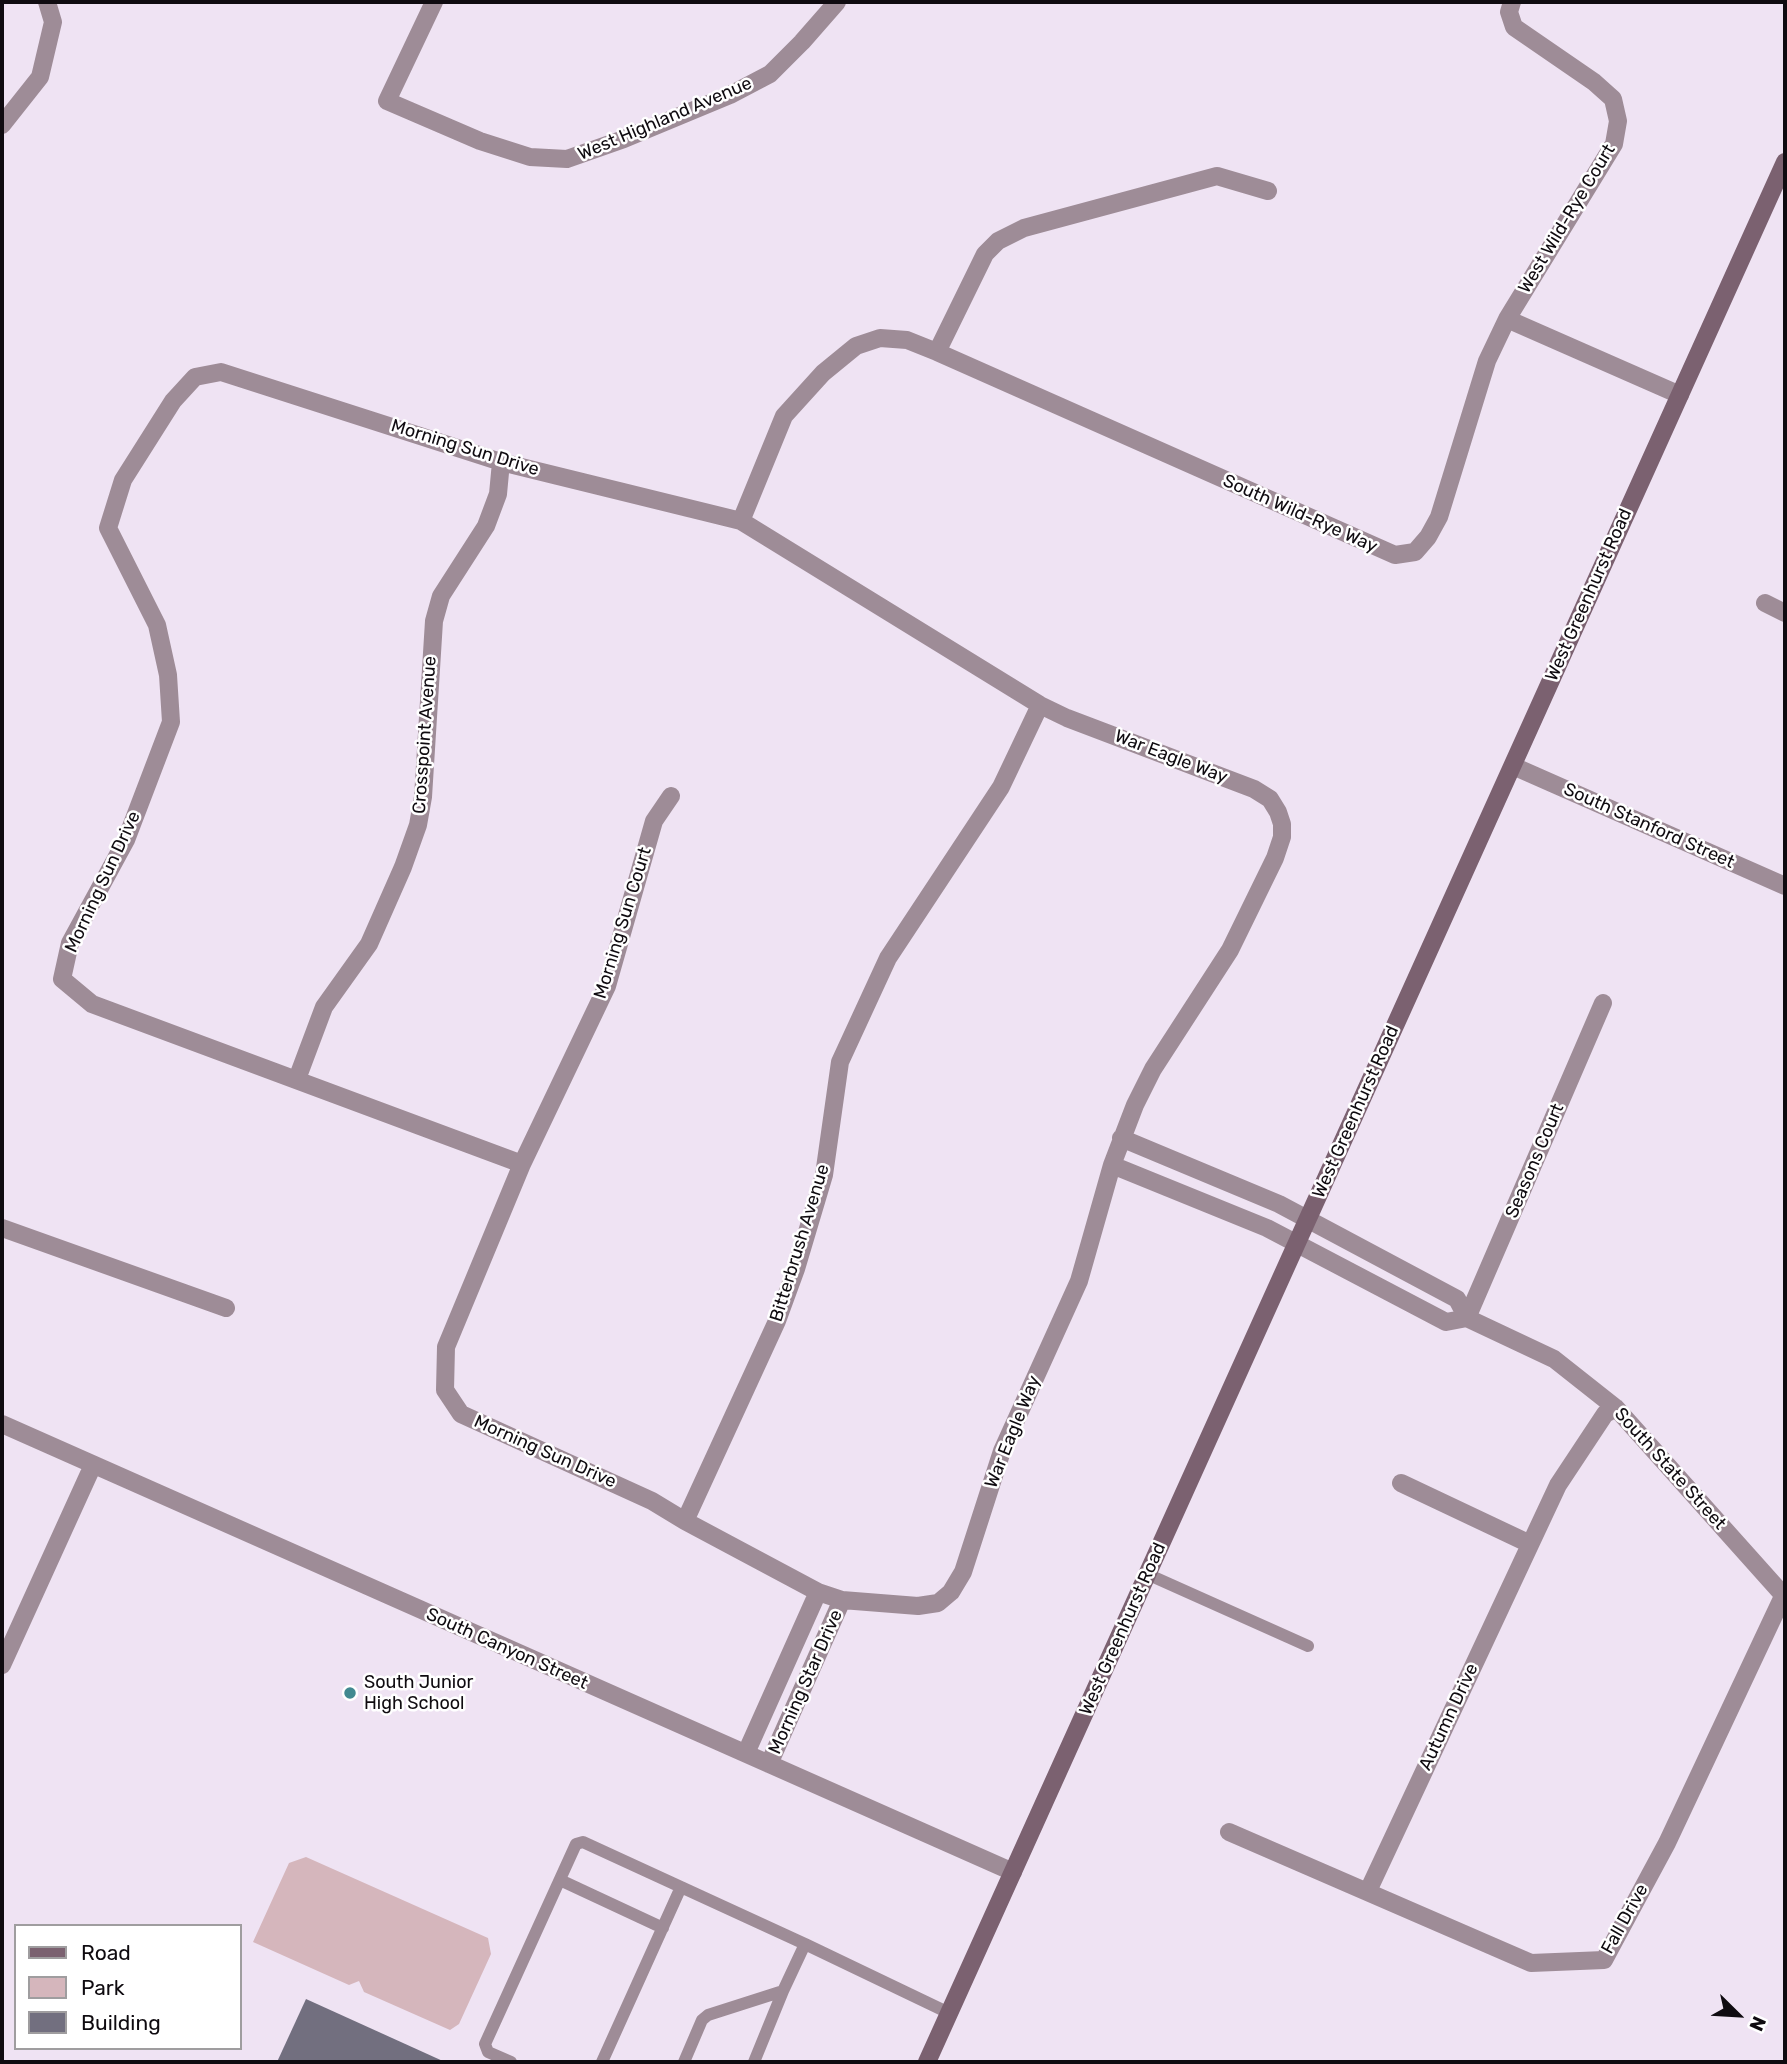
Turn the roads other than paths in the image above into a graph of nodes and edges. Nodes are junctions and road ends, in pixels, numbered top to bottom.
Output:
1 (47, 2) edge
2 (434, 2) edge
3 (837, 2) edge
4 (1512, 2) edge
5 (2, 125) edge
6 (1785, 162) edge
7 (1268, 191) dead end
8 (1507, 319) junction
9 (937, 352) junction
10 (1680, 395) junction
11 (501, 462) junction
12 (741, 521) junction
13 (1765, 603) dead end
14 (1785, 613) edge
15 (1040, 705) junction
16 (1513, 766) junction
17 (671, 796) dead end
18 (1785, 886) edge
19 (1603, 1003) dead end
20 (297, 1079) junction
21 (1121, 1138) junction
22 (522, 1164) junction
23 (1112, 1165) junction
24 (1307, 1220) junction
25 (2, 1228) edge
26 (1296, 1244) junction
27 (226, 1308) dead end
28 (1467, 1318) junction
29 (1616, 1408) junction
30 (2, 1424) edge
31 (93, 1465) junction
32 (1401, 1483) dead end
33 (685, 1521) junction
34 (1530, 1544) junction
35 (1147, 1574) junction
36 (818, 1592) junction
37 (1785, 1595) edge
38 (842, 1600) junction
39 (1308, 1646) dead end
40 (2, 1665) edge
41 (746, 1754) junction
42 (769, 1764) junction
43 (1229, 1832) dead end
44 (1013, 1872) junction
45 (559, 1880) junction
46 (681, 1887) junction
47 (1368, 1891) junction
48 (663, 1928) junction
49 (805, 1944) junction
50 (783, 1991) junction
51 (950, 2013) junction
52 (511, 2062) edge
53 (603, 2062) edge
54 (684, 2062) edge
55 (754, 2062) edge
56 (927, 2062) edge

1 - 5 street
2 - 3 street, West Highland Avenue
4 - 8 street, West Wild-Rye Court
6 - 10 main road, West Greenhurst Road
7 - 9 street
8 - 9 street, South Wild-Rye Way
8 - 10 street
9 - 12 street
10 - 16 main road, West Greenhurst Road
11 - 12 street, Morning Sun Drive
11 - 20 street, Crosspoint Avenue
11 - 20 street, Morning Sun Drive
12 - 15 street, War Eagle Way
13 - 14 street
15 - 21 street, War Eagle Way
15 - 33 street, Bitterbrush Avenue
16 - 18 street, South Stanford Street
16 - 24 main road, West Greenhurst Road
17 - 22 street, Morning Sun Court
19 - 28 street, Seasons Court
20 - 22 street, Morning Sun Drive
21 - 23 street, War Eagle Way
21 - 24 street
22 - 33 street, Morning Sun Drive
23 - 26 street
23 - 38 street, War Eagle Way
24 - 26 main road, West Greenhurst Road
24 - 28 street, South State Street
25 - 27 street
26 - 28 street, South State Street
26 - 35 main road, West Greenhurst Road
28 - 29 street, South State Street
29 - 34 street, Autumn Drive
29 - 37 street, South State Street
30 - 31 street, South Canyon Street
31 - 40 street
31 - 41 street, South Canyon Street
32 - 34 street
33 - 36 street, Morning Sun Drive
34 - 47 street, Autumn Drive
35 - 39 lane
35 - 44 main road, West Greenhurst Road
36 - 38 street, Morning Sun Drive
36 - 41 street, Morning Star Drive
37 - 47 street, Fall Drive
38 - 42 street, Morning Star Drive
41 - 42 street, South Canyon Street
42 - 44 street, South Canyon Street
43 - 47 street, Fall Drive
44 - 51 main road, West Greenhurst Road
45 - 46 lane
45 - 48 lane
45 - 52 lane
46 - 48 lane
46 - 49 lane
48 - 53 lane
49 - 50 lane
49 - 51 lane
50 - 54 lane
50 - 55 lane
51 - 56 main road, West Greenhurst Road

